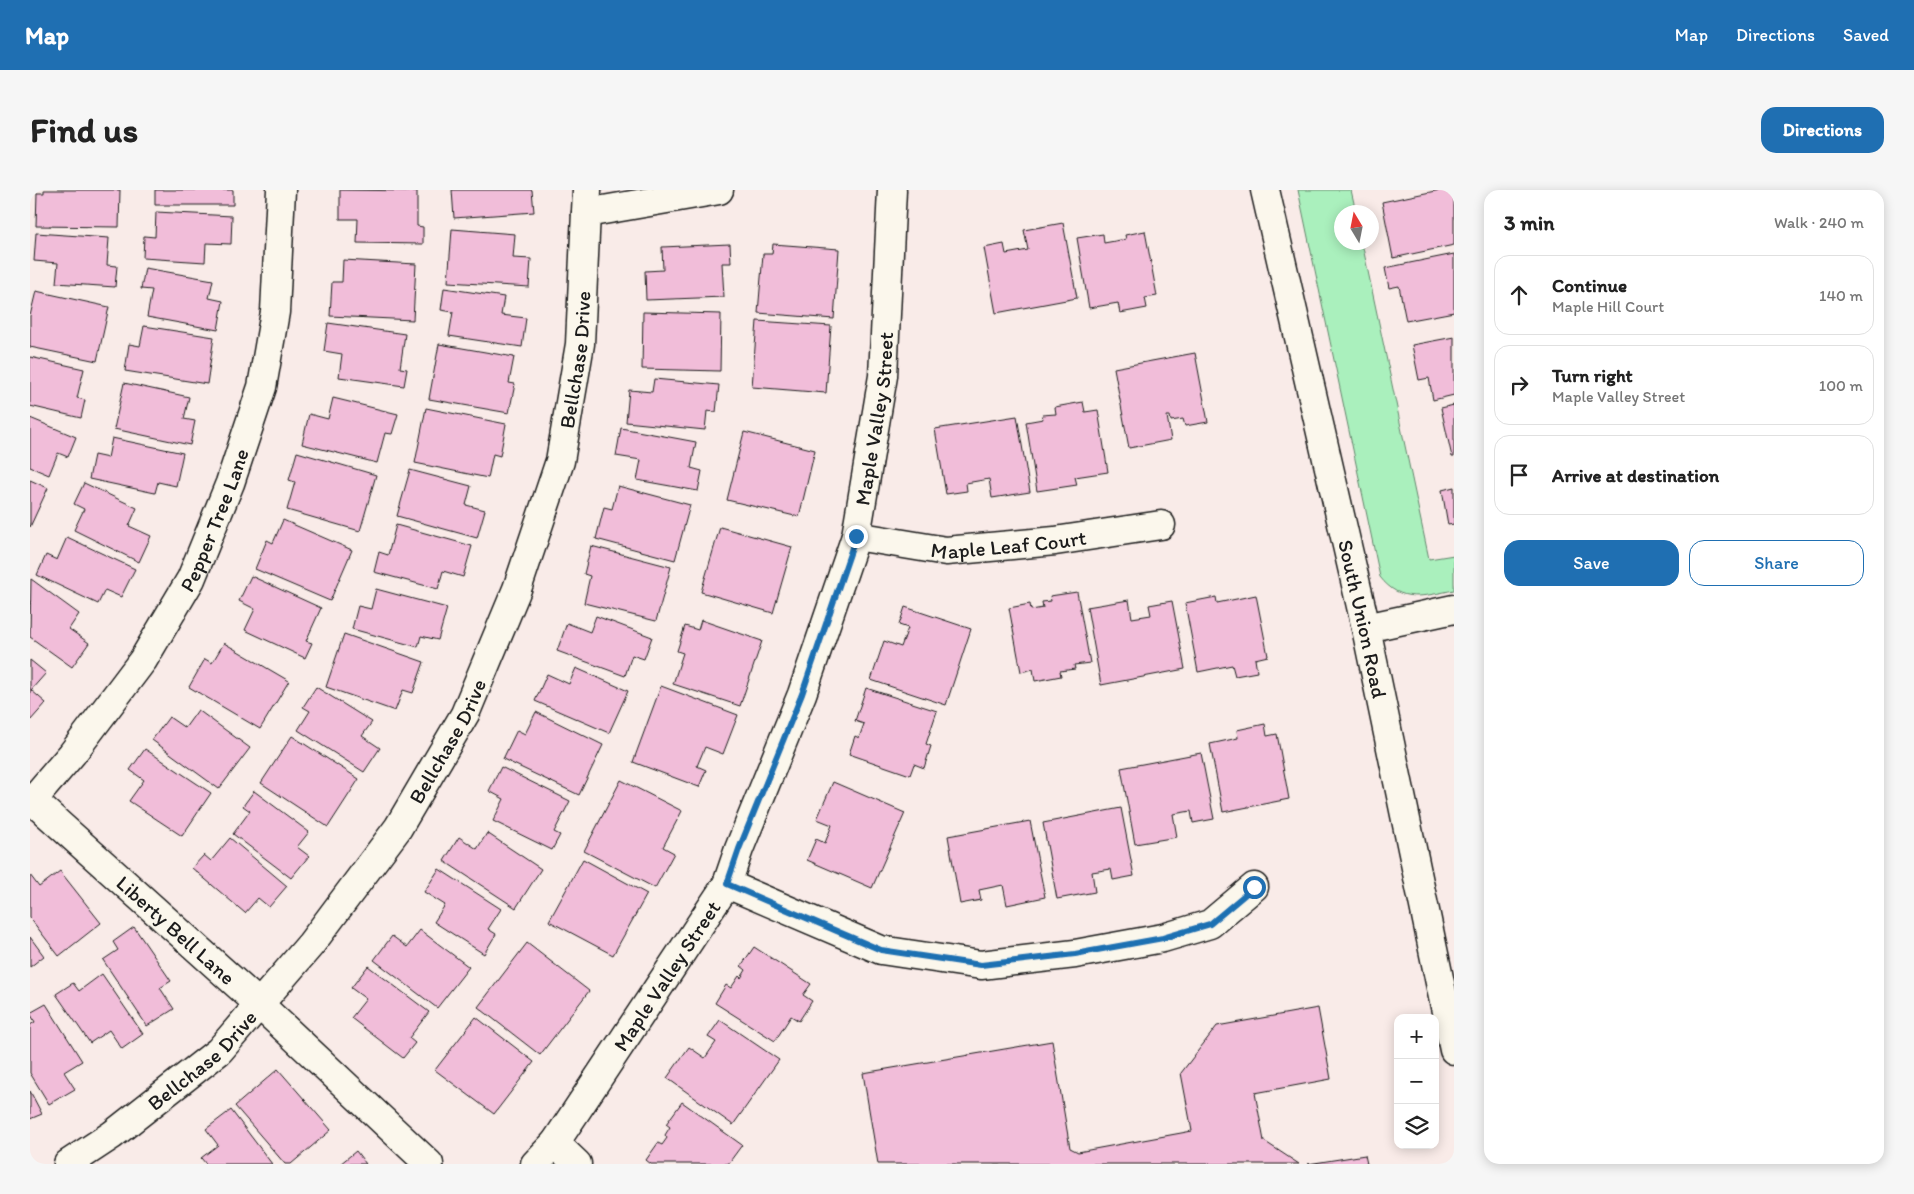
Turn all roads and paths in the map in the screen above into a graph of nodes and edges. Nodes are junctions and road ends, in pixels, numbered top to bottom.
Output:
1 (281, 190) edge
2 (719, 190) edge
3 (892, 190) edge
4 (1265, 190) edge
5 (586, 202) edge
6 (1161, 525) dead end
7 (856, 536) junction
8 (1454, 609) edge
9 (1366, 628) junction
10 (31, 801) edge
11 (727, 884) junction
12 (1254, 887) dead end
13 (259, 1004) junction
14 (1454, 1050) edge
15 (555, 1143) junction
16 (68, 1164) edge
17 (429, 1164) edge
18 (535, 1164) edge
19 (577, 1164) edge

1 - 10 street, Pepper Tree Lane
2 - 5 street
3 - 7 street, Maple Valley Street
4 - 9 street, South Union Road
5 - 13 street, Bellchase Drive
6 - 7 street, Maple Leaf Court
7 - 11 street, Maple Valley Street
8 - 9 street
9 - 14 street, South Union Road
10 - 13 street, Liberty Bell Lane
11 - 12 street
11 - 15 street, Maple Valley Street
13 - 16 street, Bellchase Drive
13 - 17 street, Liberty Bell Lane
15 - 18 street, Maple Valley Street
15 - 19 street

